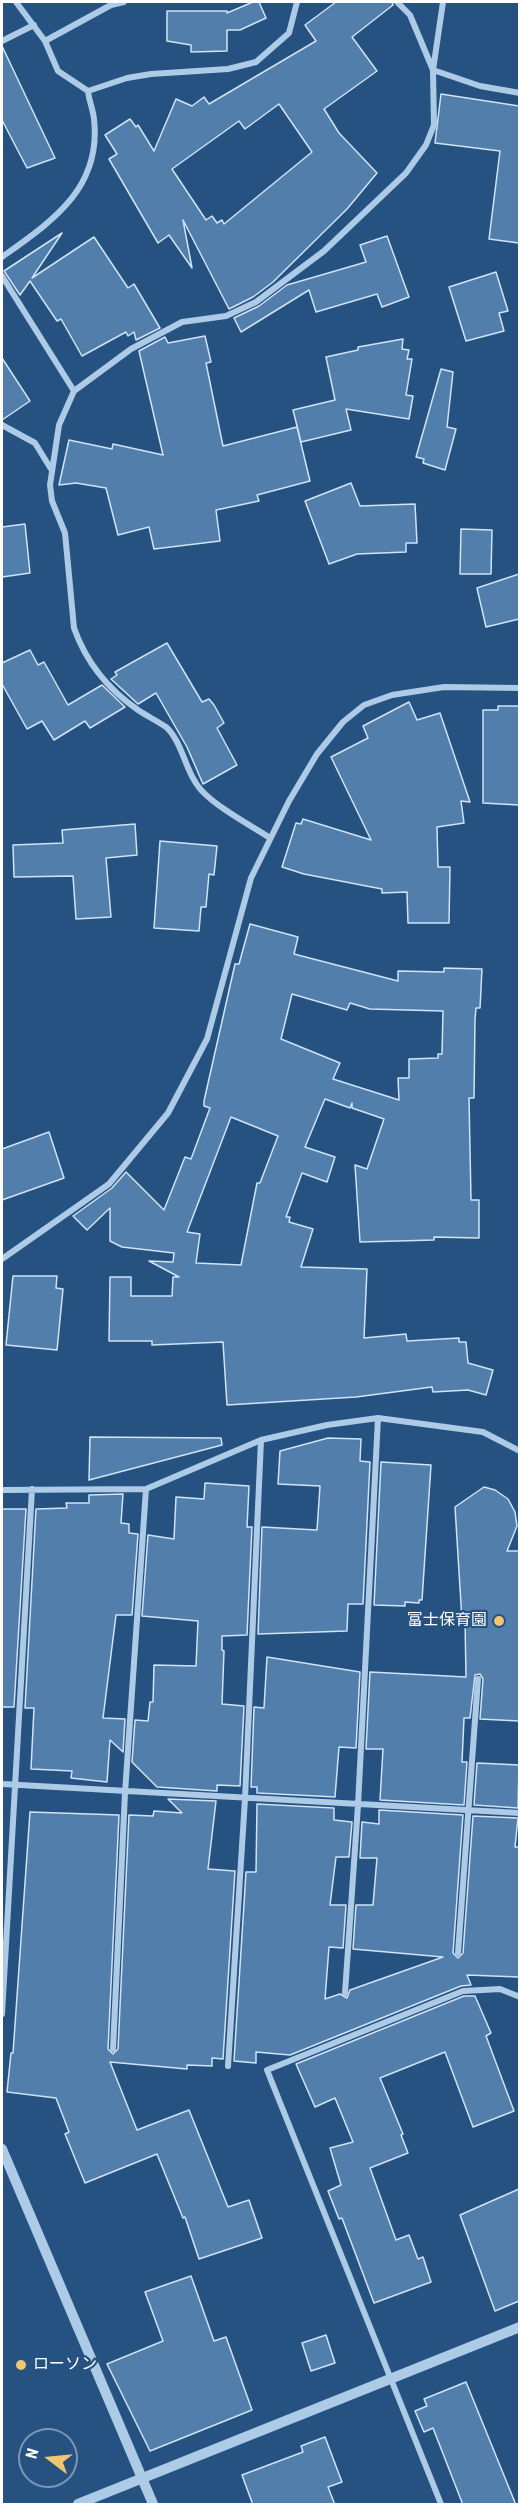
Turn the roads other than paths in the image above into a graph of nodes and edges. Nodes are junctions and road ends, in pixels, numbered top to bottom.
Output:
1 (16, 2) edge
2 (124, 2) edge
3 (297, 2) edge
4 (397, 2) edge
5 (442, 2) edge
6 (34, 25) junction
7 (2, 41) edge
8 (45, 41) junction
9 (433, 70) junction
10 (88, 92) junction
11 (519, 93) edge
12 (2, 257) edge
13 (2, 276) edge
14 (74, 391) junction
15 (2, 425) edge
16 (51, 470) junction
17 (519, 688) edge
18 (270, 838) junction
19 (2, 1259) edge
20 (378, 1418) junction
21 (261, 1440) junction
22 (519, 1451) edge
23 (32, 1489) junction
24 (146, 1489) junction
25 (2, 1490) edge
26 (478, 1679) dead end
27 (2, 1784) edge
28 (14, 1785) junction
29 (125, 1793) junction
30 (244, 1799) junction
31 (358, 1805) junction
32 (468, 1810) junction
33 (519, 1813) edge
34 (458, 1953) dead end
35 (345, 1993) dead end
36 (519, 1997) edge
37 (2, 2014) edge
38 (113, 2049) dead end
39 (228, 2066) dead end
40 (2, 2149) edge
41 (519, 2327) edge
42 (392, 2379) junction
43 (142, 2478) junction
44 (78, 2505) edge
45 (153, 2505) edge
46 (441, 2505) edge

1 - 6 street
2 - 8 street
3 - 10 street
4 - 9 street
5 - 9 street
6 - 7 street
6 - 8 street
8 - 10 street
9 - 11 street
9 - 14 street
10 - 12 street
13 - 14 street
14 - 16 street
15 - 16 street
16 - 18 street
17 - 18 street
18 - 19 street
20 - 21 street
20 - 22 street
20 - 31 street
21 - 24 street
21 - 30 street
23 - 24 street
23 - 25 street
23 - 28 street
24 - 29 street
26 - 32 street
27 - 28 street
28 - 29 street
28 - 37 street
29 - 30 street
29 - 38 street
30 - 31 street
30 - 39 street
31 - 32 street
31 - 35 street
32 - 33 street
32 - 34 street
36 - 42 street
40 - 43 street
41 - 42 street
42 - 43 street
42 - 46 street
43 - 44 street
43 - 45 street

